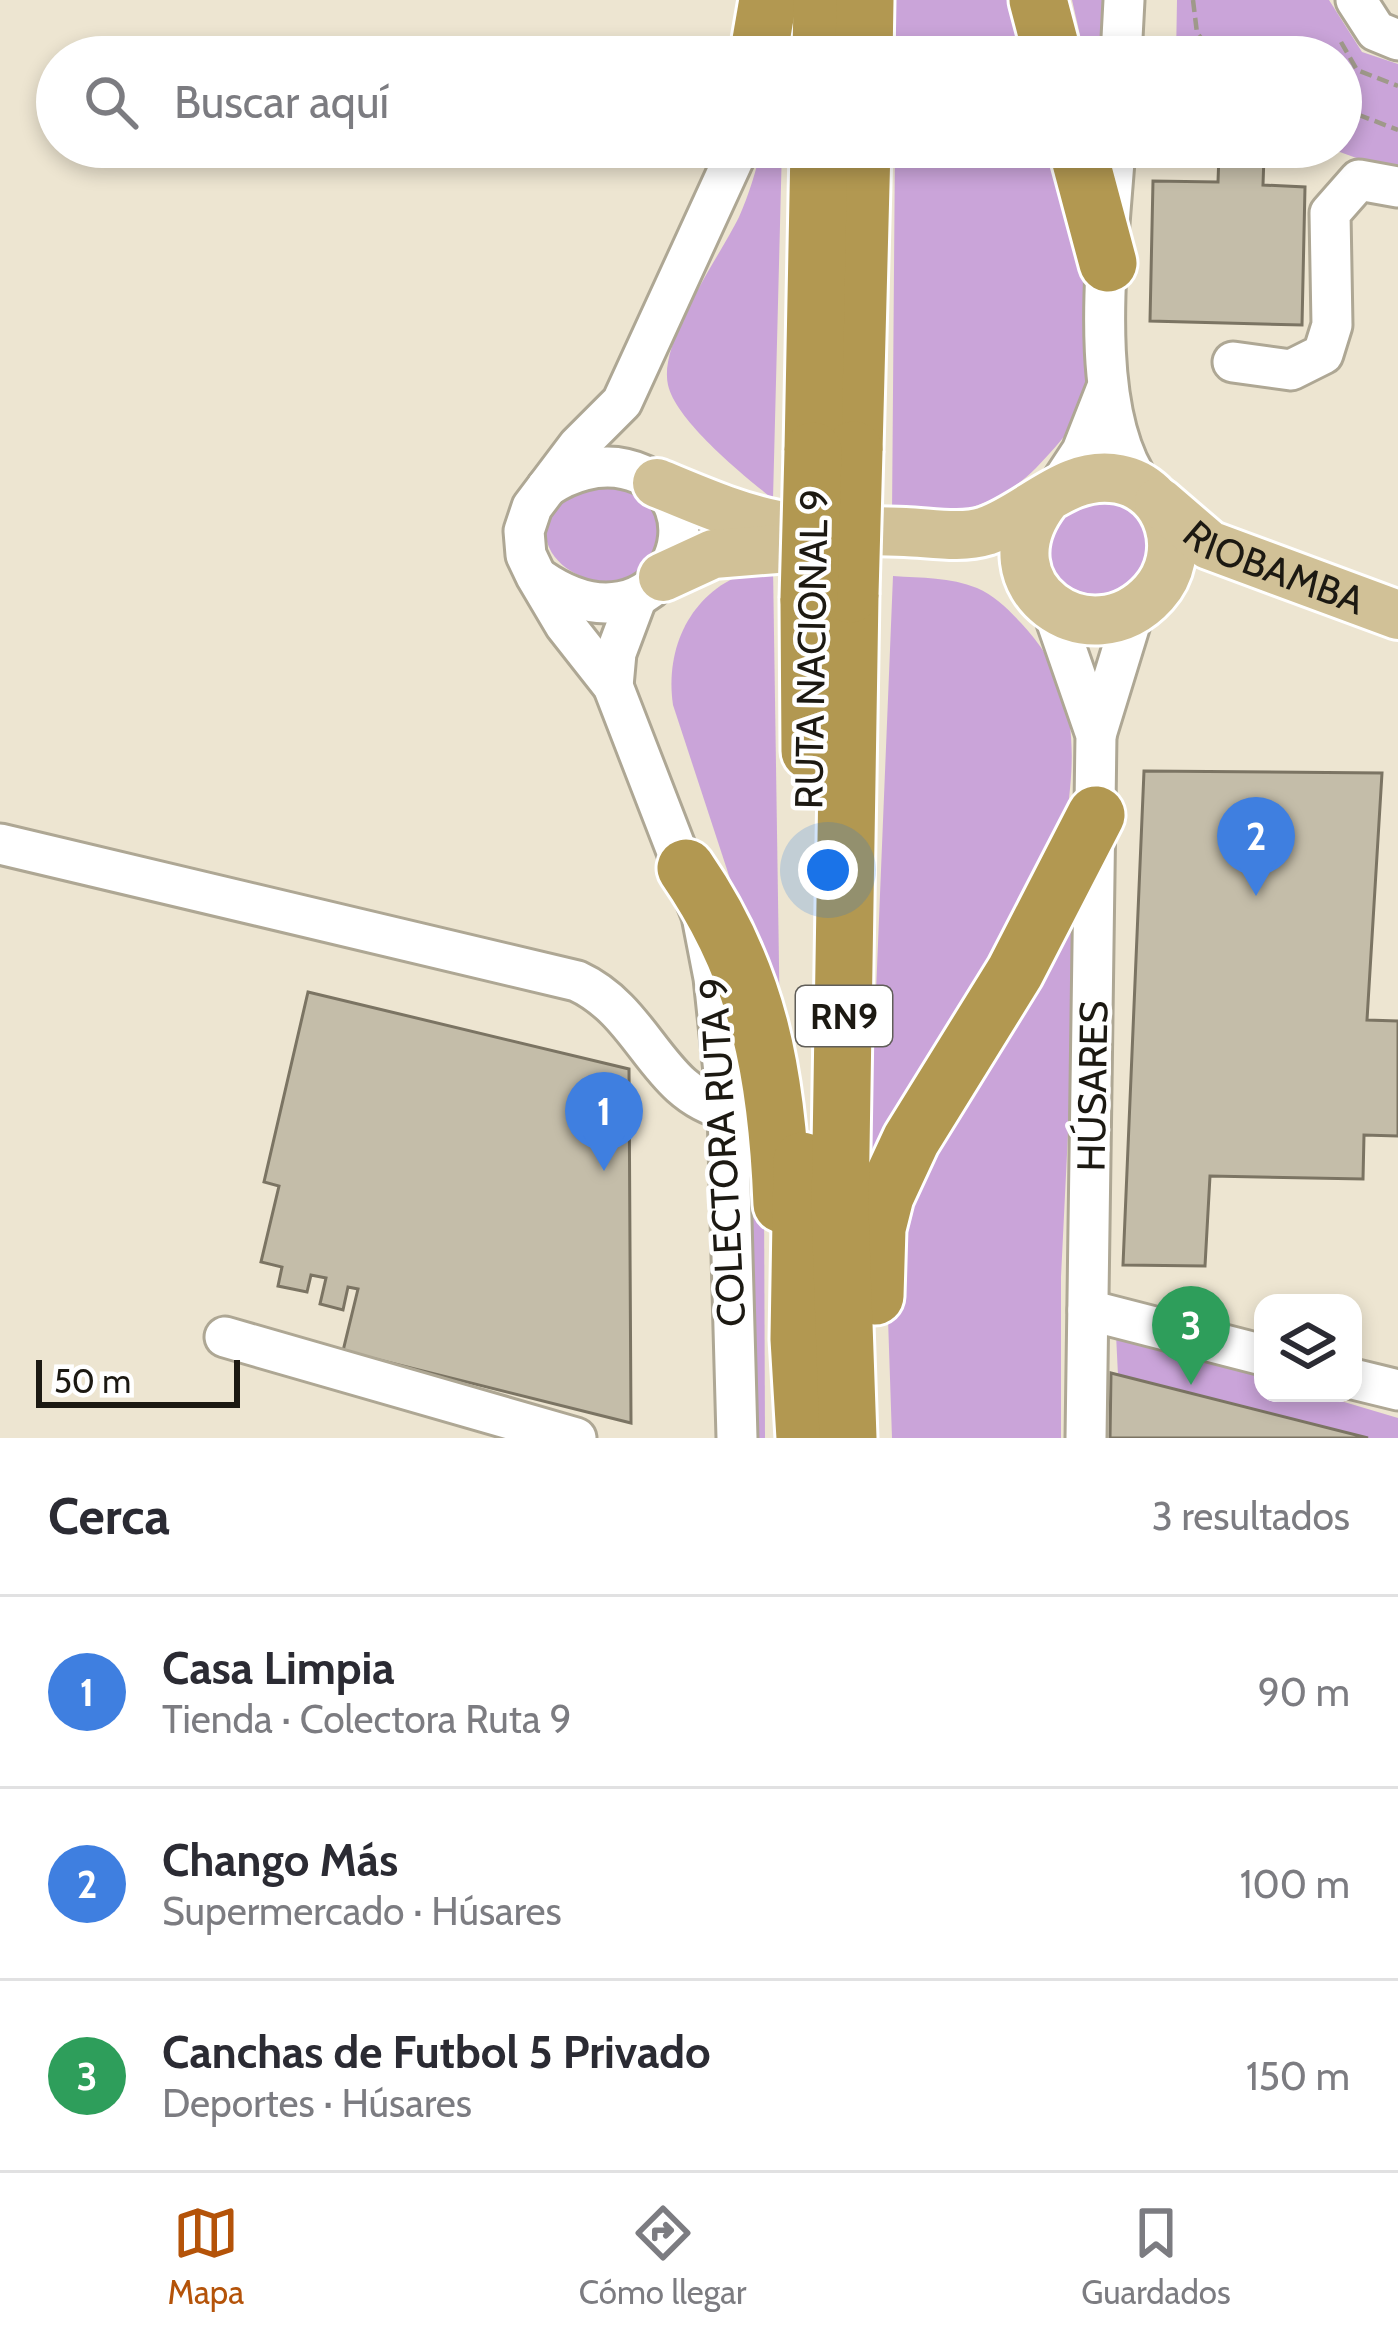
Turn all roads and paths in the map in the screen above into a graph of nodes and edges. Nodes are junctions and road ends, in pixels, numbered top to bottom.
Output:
1 (822, 0) edge
2 (866, 0) edge
3 (1038, 0) edge
4 (1124, 0) edge
5 (1193, 0) edge
6 (1356, 0) edge
7 (821, 36) edge
8 (865, 36) edge
9 (1047, 36) edge
10 (1121, 36) edge
11 (1200, 36) edge
12 (1398, 40) edge
13 (1362, 116) edge
14 (1398, 130) edge
15 (729, 168) edge
16 (820, 168) edge
17 (860, 168) edge
18 (1083, 168) edge
19 (1114, 168) edge
20 (1398, 187) edge
21 (1108, 263) junction
22 (1233, 362) dead end
23 (1109, 380) junction
24 (622, 402) junction
25 (833, 450) junction
26 (648, 478) junction
27 (547, 487) junction
28 (1050, 495) junction
29 (1151, 495) junction
30 (536, 576) junction
31 (650, 587) junction
32 (830, 596) junction
33 (1042, 599) junction
34 (1145, 600) junction
35 (1398, 615) edge
36 (1398, 643) edge
37 (613, 686) junction
38 (1096, 735) junction
39 (1096, 815) junction
40 (0, 844) edge
41 (686, 868) junction
42 (728, 1110) junction
43 (1088, 1310) junction
44 (224, 1337) dead end
45 (1254, 1353) edge
46 (1362, 1381) edge
47 (1398, 1390) edge
48 (576, 1438) edge
49 (737, 1438) edge
50 (788, 1438) edge
51 (805, 1438) edge
52 (848, 1438) edge
53 (877, 1438) edge
54 (1086, 1438) edge

1 - 7 highway
2 - 8 highway
3 - 9 highway
4 - 10 street
5 - 11 path
6 - 12 street
13 - 14 path
15 - 24 street
16 - 25 highway, RUTA NACIONAL 9 / RN9
17 - 25 highway, RUTA NACIONAL 9 / RN9
18 - 21 highway
19 - 21 street
20 - 22 street
21 - 23 street
23 - 28 street
23 - 29 street
24 - 26 street
24 - 27 street
25 - 32 highway, RUTA NACIONAL 9 / RN9, bridge
26 - 27 street
26 - 28 main road
26 - 31 street
27 - 30 street
28 - 29 main road
28 - 33 main road
29 - 34 main road
29 - 35 main road, RIOBAMBA
30 - 31 street
30 - 37 street, COLECTORA RUTA 9
31 - 33 main road
31 - 37 street
32 - 51 highway, RUTA NACIONAL 9 / RN9
32 - 52 highway, RUTA NACIONAL 9 / RN9
33 - 34 main road
33 - 38 street
34 - 36 main road, RIOBAMBA
34 - 38 street
37 - 41 street, COLECTORA RUTA 9
38 - 39 street, HÚSARES
39 - 43 street, HÚSARES
39 - 53 highway
40 - 42 street
41 - 42 street, COLECTORA RUTA 9
41 - 50 highway
42 - 49 street, COLECTORA RUTA 9
43 - 45 street
43 - 54 street, HÚSARES
44 - 48 street
46 - 47 street

